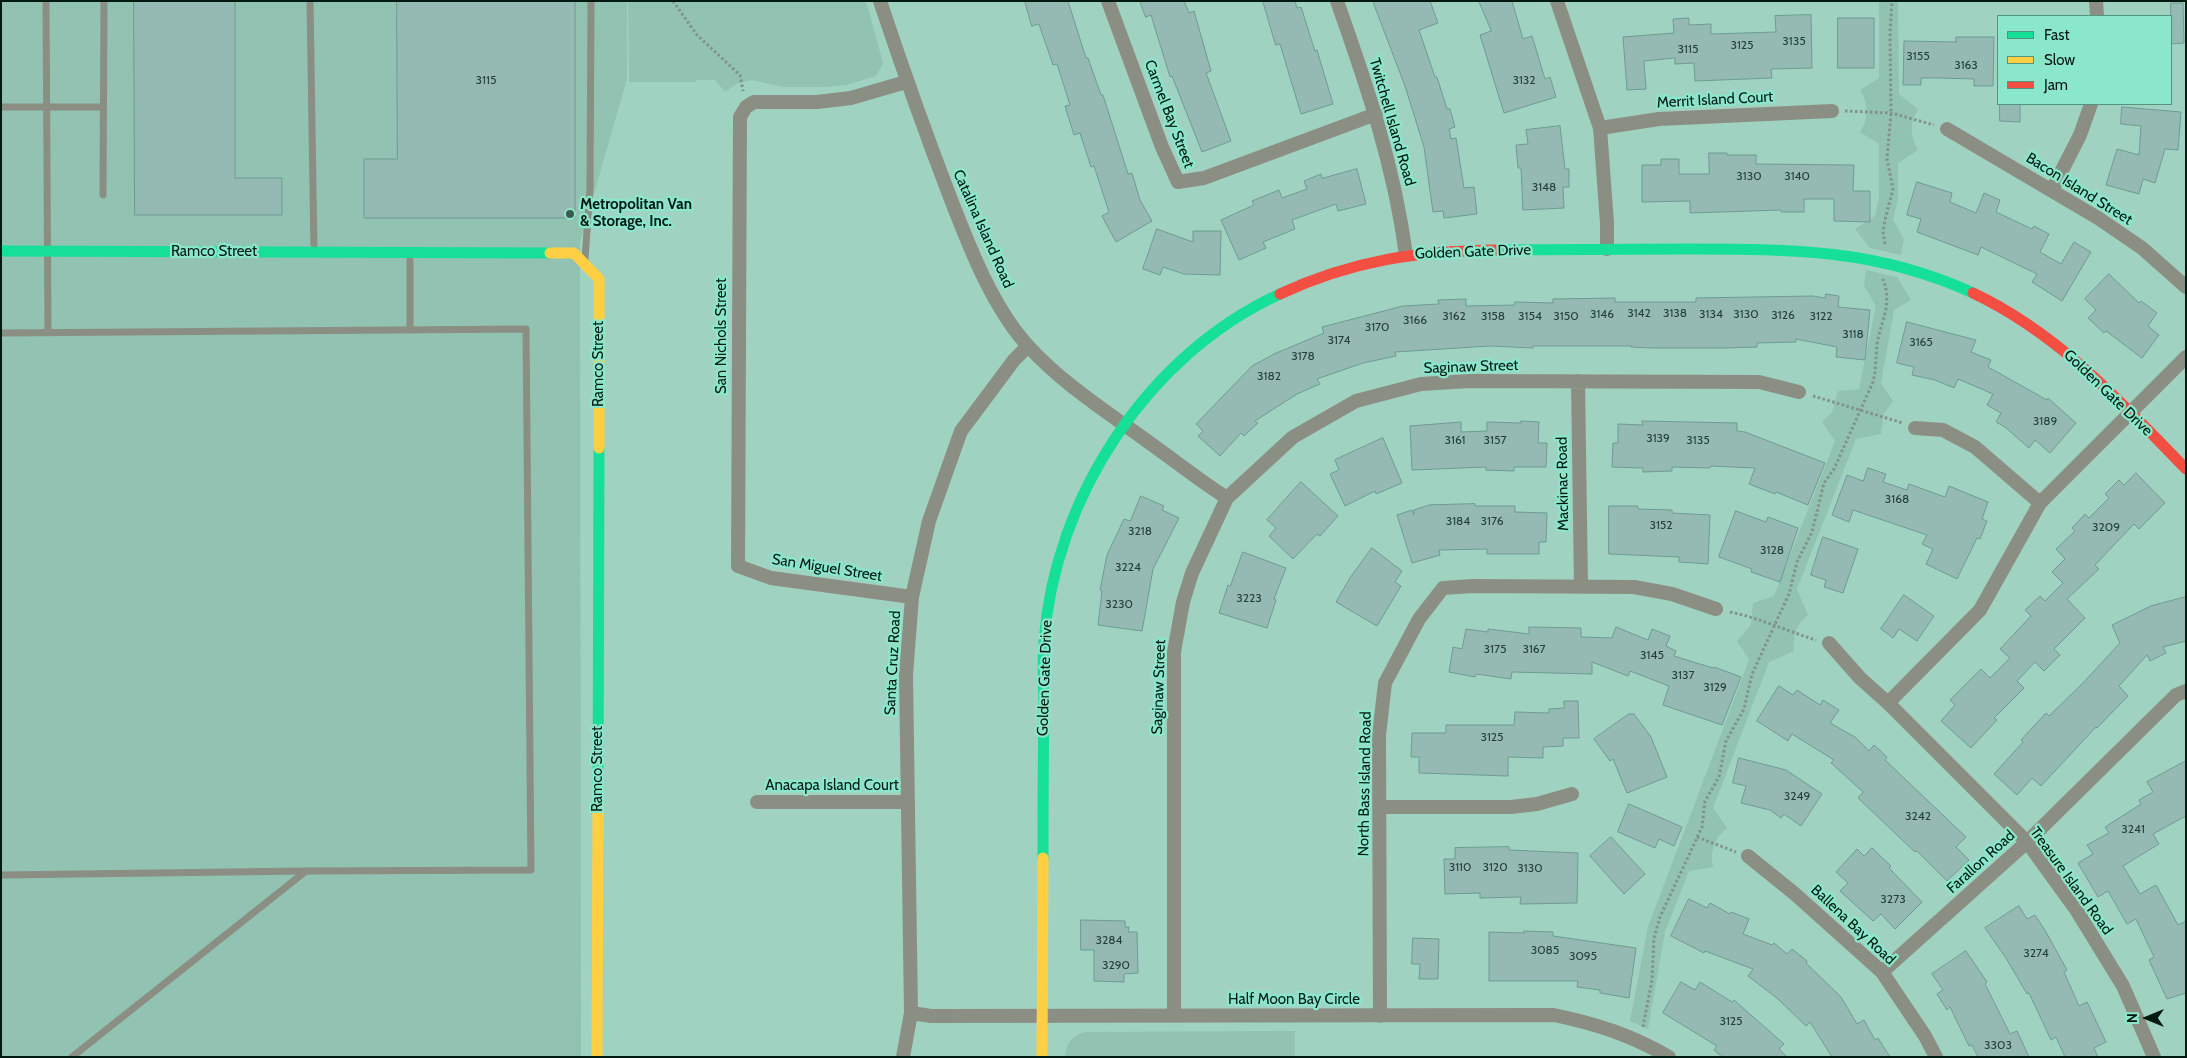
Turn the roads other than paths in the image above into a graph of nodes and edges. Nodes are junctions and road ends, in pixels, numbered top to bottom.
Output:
1 (46, 1) edge
2 (104, 1) edge
3 (310, 1) edge
4 (590, 1) edge
5 (880, 1) edge
6 (1108, 1) edge
7 (1337, 1) edge
8 (1557, 1) edge
9 (2096, 1) edge
10 (2097, 15) edge
11 (906, 82) junction
12 (2092, 105) edge
13 (1, 107) edge
14 (103, 107) junction
15 (45, 108) junction
16 (1832, 111) road end
17 (1376, 114) junction
18 (1600, 128) junction
19 (1947, 129) road end
20 (2052, 190) junction
21 (103, 195) dead end
22 (1607, 249) junction
23 (1, 251) edge
24 (48, 251) junction
25 (314, 252) junction
26 (410, 253) junction
27 (1406, 255) junction
28 (585, 265) junction
29 (2186, 287) edge
30 (410, 330) junction
31 (48, 332) junction
32 (1, 333) edge
33 (1028, 346) junction
34 (2186, 357) edge
35 (1578, 381) junction
36 (1799, 392) road end
37 (2130, 413) junction
38 (1124, 425) junction
39 (1915, 428) road end
40 (2186, 469) edge
41 (1227, 498) junction
42 (2040, 503) junction
43 (738, 566) joint
44 (1581, 586) junction
45 (912, 597) junction
46 (1716, 609) road end
47 (1829, 643) road end
48 (2186, 691) edge
49 (1888, 703) junction
50 (1572, 794) dead end
51 (757, 802) dead end
52 (907, 802) junction
53 (1381, 807) junction
54 (2027, 842) junction
55 (1748, 856) road end
56 (306, 871) junction
57 (1, 875) edge
58 (1882, 972) junction
59 (911, 1013) junction
60 (1042, 1016) junction
61 (1174, 1016) junction
62 (1380, 1016) junction
63 (72, 1057) edge
64 (597, 1057) edge
65 (902, 1057) edge
66 (1042, 1057) edge
67 (1669, 1057) edge
68 (1936, 1057) edge
69 (2154, 1057) edge

1 - 15 lane
2 - 14 lane
3 - 25 lane
4 - 28 lane
5 - 11 street, Catalina Island Road
6 - 17 street, Carmel Bay Street
7 - 17 street, Twitchell Island Road
8 - 18 street
9 - 10 street
11 - 33 street, Catalina Island Road
11 - 43 street, San Nichols Street
12 - 20 street
13 - 15 lane
14 - 15 lane
14 - 21 lane
15 - 24 lane
16 - 18 street, Merrit Island Court
17 - 27 street, Twitchell Island Road
18 - 22 street
19 - 20 street, Bacon Island Street
20 - 29 street, Bacon Island Street
22 - 27 street, Golden Gate Drive
22 - 37 street, Golden Gate Drive
23 - 24 street, Ramco Street
24 - 25 street, Ramco Street
24 - 31 lane
25 - 26 street, Ramco Street
26 - 28 street, Ramco Street
26 - 30 lane
27 - 38 street, Golden Gate Drive
28 - 64 street, Ramco Street
30 - 31 lane
30 - 56 lane
31 - 32 lane
33 - 38 street, Catalina Island Road
33 - 45 street, Santa Cruz Road
34 - 37 street
35 - 36 street, Saginaw Street
35 - 41 street, Saginaw Street
35 - 44 street, Mackinac Road
37 - 40 street, Golden Gate Drive
37 - 42 street
38 - 41 street, Catalina Island Road
38 - 60 street, Golden Gate Drive
39 - 42 street
41 - 61 street, Saginaw Street
42 - 49 street
43 - 45 street, San Miguel Street
44 - 46 street, North Bass Island Road
44 - 53 street, North Bass Island Road
45 - 52 street, Santa Cruz Road
47 - 49 street, Treasure Island Road
48 - 54 street, Farallon Road
49 - 54 street, Treasure Island Road
50 - 53 street
51 - 52 street, Anacapa Island Court
52 - 59 street, Santa Cruz Road
53 - 62 street, North Bass Island Road
54 - 58 street, Farallon Road
54 - 69 street, Treasure Island Road
55 - 58 street, Ballena Bay Road
56 - 57 lane
56 - 63 lane
58 - 68 street, Ballena Bay Road
59 - 60 street, Half Moon Bay Circle
59 - 65 street, Santa Cruz Road
60 - 61 street, Half Moon Bay Circle
60 - 66 street, Golden Gate Drive
61 - 62 street, Half Moon Bay Circle
62 - 67 street, Half Moon Bay Circle

